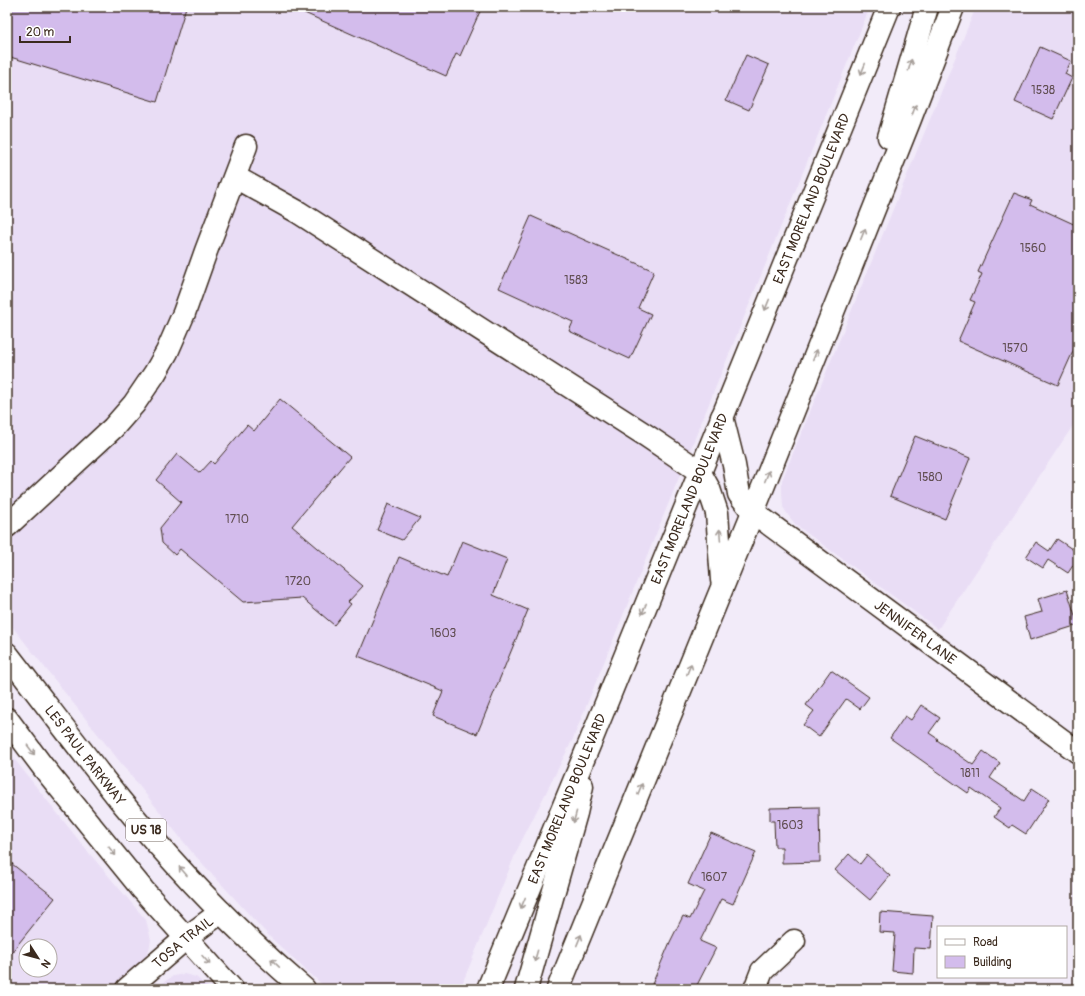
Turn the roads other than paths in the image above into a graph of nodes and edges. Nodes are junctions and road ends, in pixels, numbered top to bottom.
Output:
1 (889, 7) edge
2 (927, 7) edge
3 (953, 7) edge
4 (246, 146) dead end
5 (235, 177) junction
6 (878, 198) junction
7 (722, 417) junction
8 (699, 472) junction
9 (753, 512) junction
10 (7, 526) edge
11 (722, 588) junction
12 (7, 654) edge
13 (7, 669) edge
14 (7, 719) edge
15 (592, 738) junction
16 (80, 748) junction
17 (1078, 752) edge
18 (221, 912) junction
19 (186, 938) junction
20 (794, 941) dead end
21 (227, 983) edge
22 (127, 989) edge
23 (242, 989) edge
24 (304, 989) edge
25 (488, 989) edge
26 (526, 989) edge
27 (558, 989) edge
28 (755, 989) edge

1 -> 7 main road, EAST MORELAND BOULEVARD
6 -> 2 main road
6 -> 3 main road
4 - 5 main road
5 - 8 main road
5 - 10 main road
9 -> 6 main road
7 - 8 main road, EAST MORELAND BOULEVARD
7 - 9 main road, JENNIFER LANE
11 -> 8 main road
8 -> 15 main road, EAST MORELAND BOULEVARD
9 - 11 main road
9 - 17 main road, JENNIFER LANE
27 -> 11 main road
12 - 16 main road, LES PAUL PARKWAY / US 18
13 - 16 main road
14 -> 19 main road, US 18
15 -> 25 main road, EAST MORELAND BOULEVARD
15 -> 26 main road
18 -> 16 main road, LES PAUL PARKWAY / US 18
18 - 19 main road, TOSA TRAIL
24 -> 18 main road, LES PAUL PARKWAY / US 18
19 -> 21 main road, US 18
19 - 22 main road, TOSA TRAIL
20 - 28 main road
21 - 23 main road

